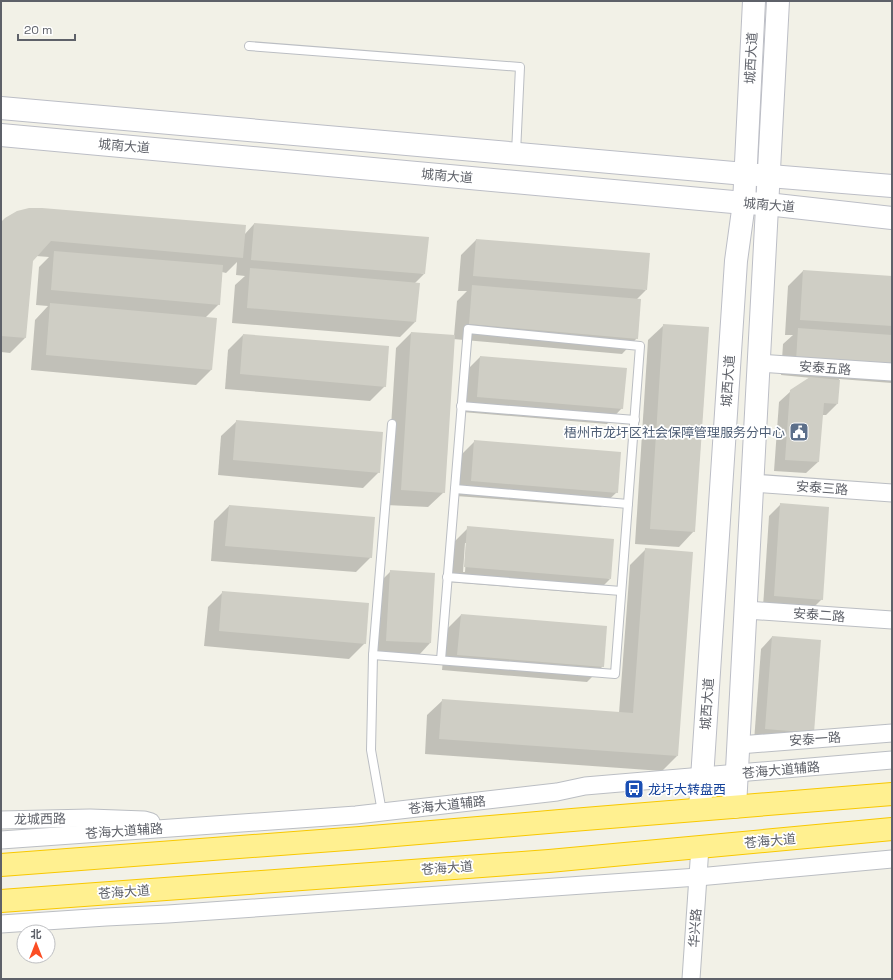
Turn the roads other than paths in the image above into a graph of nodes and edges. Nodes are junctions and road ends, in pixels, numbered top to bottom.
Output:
1 (754, 1) edge
2 (778, 1) edge
3 (249, 46) dead end
4 (1, 108) edge
5 (1, 135) edge
6 (516, 154) junction
7 (745, 174) junction
8 (769, 176) junction
9 (892, 186) edge
10 (744, 203) junction
11 (767, 204) junction
12 (892, 218) edge
13 (759, 363) junction
14 (892, 372) edge
15 (461, 406) junction
16 (635, 420) junction
17 (392, 424) dead end
18 (753, 483) junction
19 (455, 489) junction
20 (892, 493) edge
21 (628, 504) junction
22 (448, 577) junction
23 (621, 591) junction
24 (746, 610) junction
25 (892, 620) edge
26 (373, 655) junction
27 (440, 660) junction
28 (892, 733) edge
29 (739, 745) junction
30 (892, 760) edge
31 (737, 773) junction
32 (702, 776) junction
33 (892, 794) edge
34 (736, 807) junction
35 (700, 809) junction
36 (382, 812) junction
37 (1, 820) edge
38 (174, 828) junction
39 (892, 829) edge
40 (1, 840) edge
41 (700, 847) junction
42 (892, 859) edge
43 (1, 865) edge
44 (698, 877) junction
45 (1, 901) edge
46 (1, 924) edge
47 (691, 979) edge

1 - 7 main road, 城西大道
2 - 8 main road, 城西大道
3 - 6 lane
4 - 6 main road, 城南大道
5 - 10 main road, 城南大道
6 - 7 main road, 城南大道
7 - 8 main road, 城南大道
7 - 10 main road, 城西大道
8 - 9 main road, 城南大道
8 - 11 main road, 城西大道
10 - 11 main road, 城南大道
10 - 32 main road, 城西大道
11 - 12 main road, 城南大道
11 - 13 main road, 城西大道
13 - 14 street, 安泰五路
13 - 18 main road, 城西大道
15 - 16 lane
15 - 16 lane
15 - 19 lane
16 - 21 lane
17 - 26 lane
18 - 20 street, 安泰三路
18 - 24 main road, 城西大道
19 - 21 lane
19 - 22 lane
21 - 23 lane
22 - 23 lane
22 - 27 lane
23 - 27 lane
24 - 25 street, 安泰二路
24 - 29 main road, 城西大道
26 - 27 lane
26 - 36 lane
28 - 29 street, 安泰一路
29 - 31 main road, 城西大道
30 - 31 street, 苍海大道辅路
31 - 32 street, 苍海大道辅路
31 - 34 main road, 城西大道
32 - 35 main road, 城西大道
32 - 36 street, 苍海大道辅路
33 - 34 highway
34 - 35 highway
35 - 43 highway
36 - 38 street, 苍海大道辅路
37 - 38 street, 龙城西路
38 - 40 street, 苍海大道辅路
39 - 41 highway, 苍海大道
41 - 44 street, 华兴路
41 - 45 highway, 苍海大道
42 - 44 street
44 - 46 street
44 - 47 street, 华兴路

